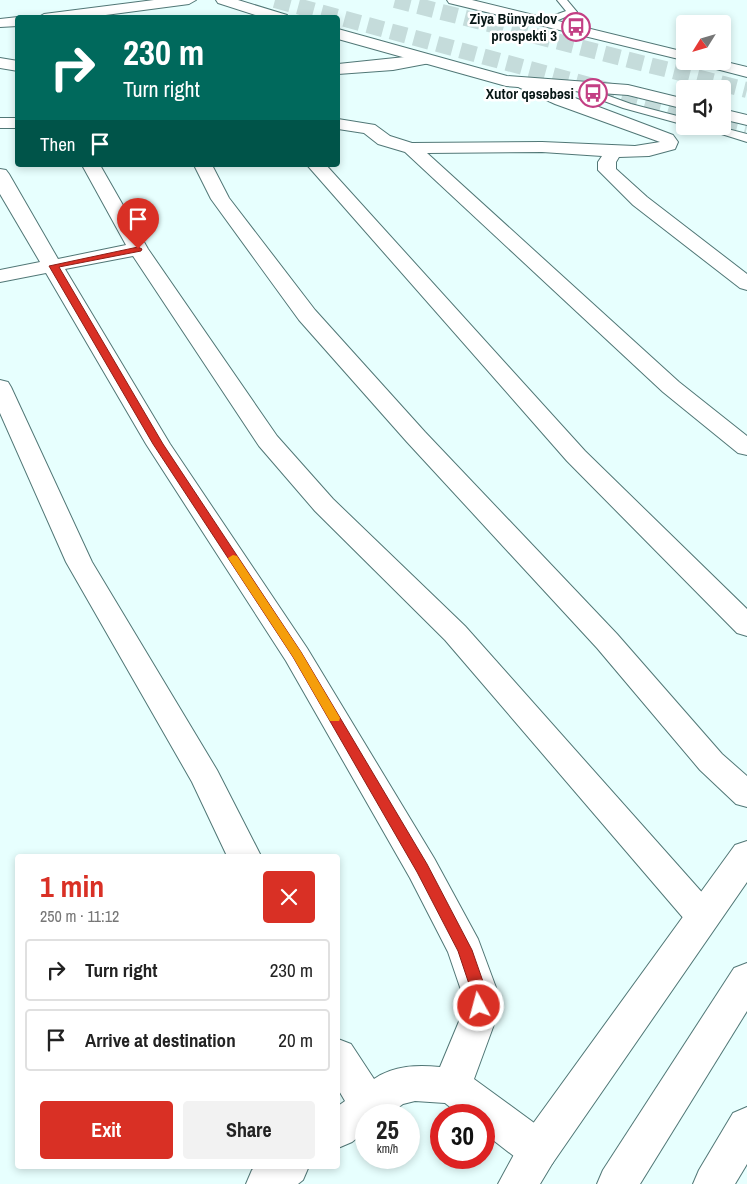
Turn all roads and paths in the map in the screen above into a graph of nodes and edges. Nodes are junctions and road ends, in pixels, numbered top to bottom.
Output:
1 (189, 0) edge
2 (223, 0) edge
3 (454, 0) edge
4 (562, 0) edge
5 (68, 15) edge
6 (272, 15) edge
7 (15, 21) edge
8 (545, 22) junction
9 (0, 23) edge
10 (340, 35) edge
11 (676, 55) edge
12 (424, 60) junction
13 (0, 63) edge
14 (15, 66) edge
15 (731, 68) edge
16 (340, 69) edge
17 (747, 72) edge
18 (522, 83) junction
19 (573, 86) junction
20 (676, 102) edge
21 (731, 116) edge
22 (676, 120) edge
23 (747, 120) edge
24 (0, 123) edge
25 (15, 123) edge
26 (340, 124) edge
27 (731, 134) edge
28 (747, 138) edge
29 (411, 148) junction
30 (614, 151) junction
31 (92, 167) edge
32 (204, 167) edge
33 (318, 167) edge
34 (0, 174) edge
35 (138, 249) junction
36 (54, 266) junction
37 (0, 276) edge
38 (747, 284) edge
39 (0, 387) edge
40 (747, 448) edge
41 (747, 626) edge
42 (747, 795) edge
43 (243, 854) edge
44 (747, 855) edge
45 (703, 917) junction
46 (747, 979) edge
47 (340, 1059) edge
48 (452, 1086) junction
49 (368, 1104) edge
50 (370, 1104) edge
51 (355, 1116) edge
52 (340, 1127) edge
53 (538, 1150) junction
54 (285, 1169) edge
55 (266, 1184) edge
56 (518, 1184) edge
57 (617, 1184) edge

1 - 5 street
2 - 6 street
3 - 8 street
4 - 8 lane
7 - 9 street
8 - 11 street
10 - 12 street
12 - 16 street
12 - 18 street
13 - 14 street
15 - 17 street
18 - 19 street
18 - 30 street
19 - 20 street
19 - 22 lane
21 - 23 street
24 - 25 street
26 - 29 street
27 - 28 lane
29 - 30 street
29 - 40 street
30 - 38 street
31 - 35 street
32 - 42 street
33 - 41 street
34 - 36 street
35 - 36 street
35 - 45 street
36 - 37 street
36 - 48 street
39 - 43 street
44 - 45 street
45 - 53 street
46 - 57 street
47 - 49 street
48 - 50 street
48 - 53 street
51 - 52 street
53 - 56 street
54 - 55 street

